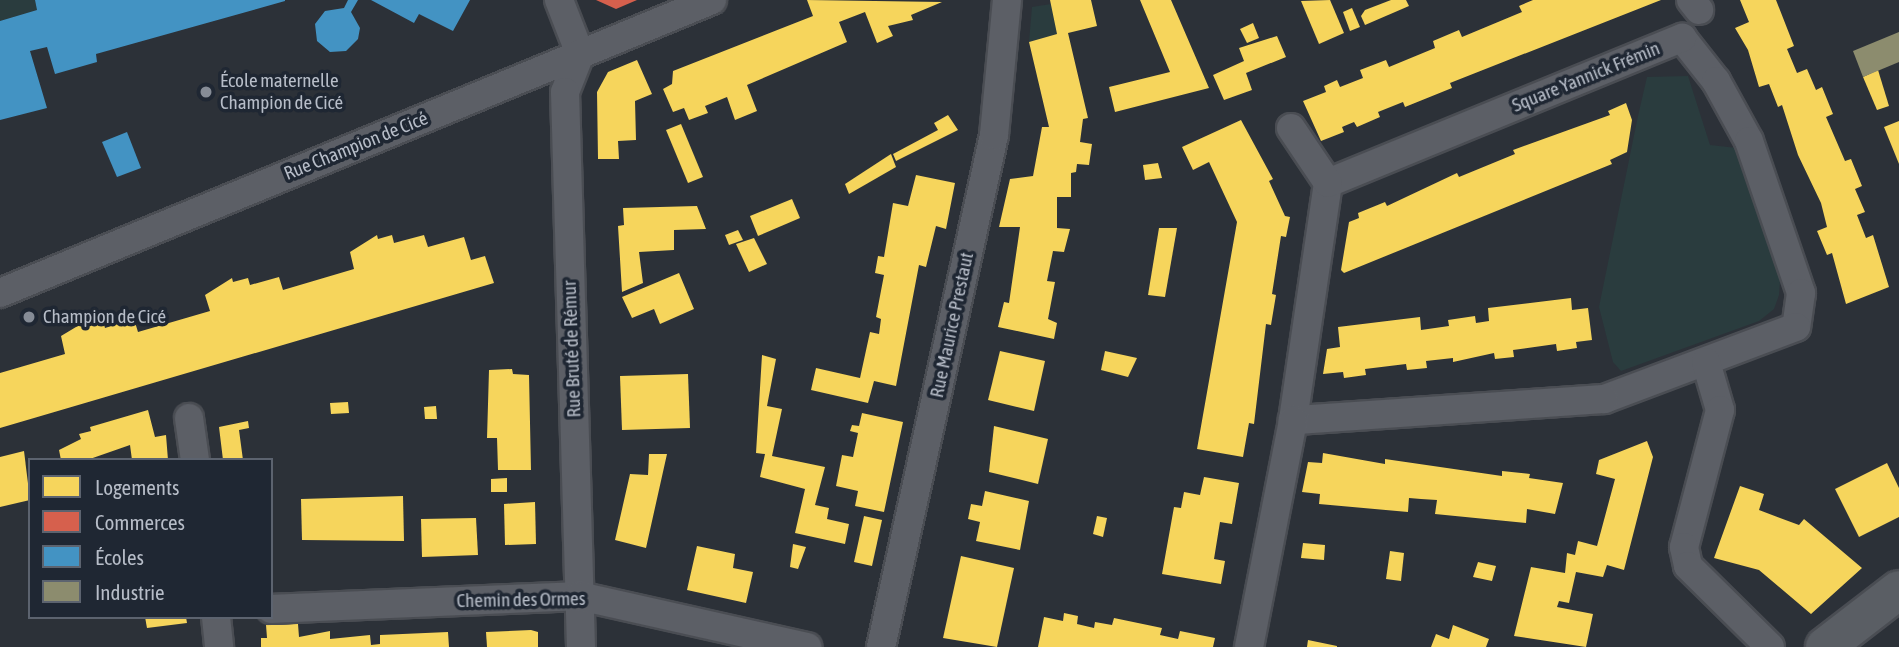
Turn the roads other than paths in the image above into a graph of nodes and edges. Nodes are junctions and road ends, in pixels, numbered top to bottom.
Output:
1 (559, 0) edge
2 (712, 0) edge
3 (1007, 0) edge
4 (580, 54) junction
5 (1291, 128) dead end
6 (1328, 183) junction
7 (0, 293) edge
8 (1706, 362) junction
9 (189, 418) dead end
10 (1293, 420) junction
11 (195, 458) edge
12 (1899, 590) edge
13 (579, 596) junction
14 (273, 608) edge
15 (216, 619) edge
16 (219, 647) edge
17 (581, 647) edge
18 (807, 647) edge
19 (881, 647) edge
20 (1250, 647) edge
21 (1770, 647) edge
22 (1825, 647) edge

1 - 4 street
2 - 4 street, Rue Champion de Cicé
3 - 19 street, Rue Maurice Prestaut
4 - 7 street, Rue Champion de Cicé
4 - 13 street, Rue Bruté de Rémur
5 - 6 street
6 - 8 street, Square Yannick Frémin
6 - 10 street
8 - 10 street, Square Yannick Frémin
8 - 21 street
9 - 11 street
10 - 20 street
12 - 22 main road
13 - 14 street, Chemin des Ormes
13 - 17 street, Rue Bruté de Rémur
13 - 18 street, Chemin des Ormes
15 - 16 street

